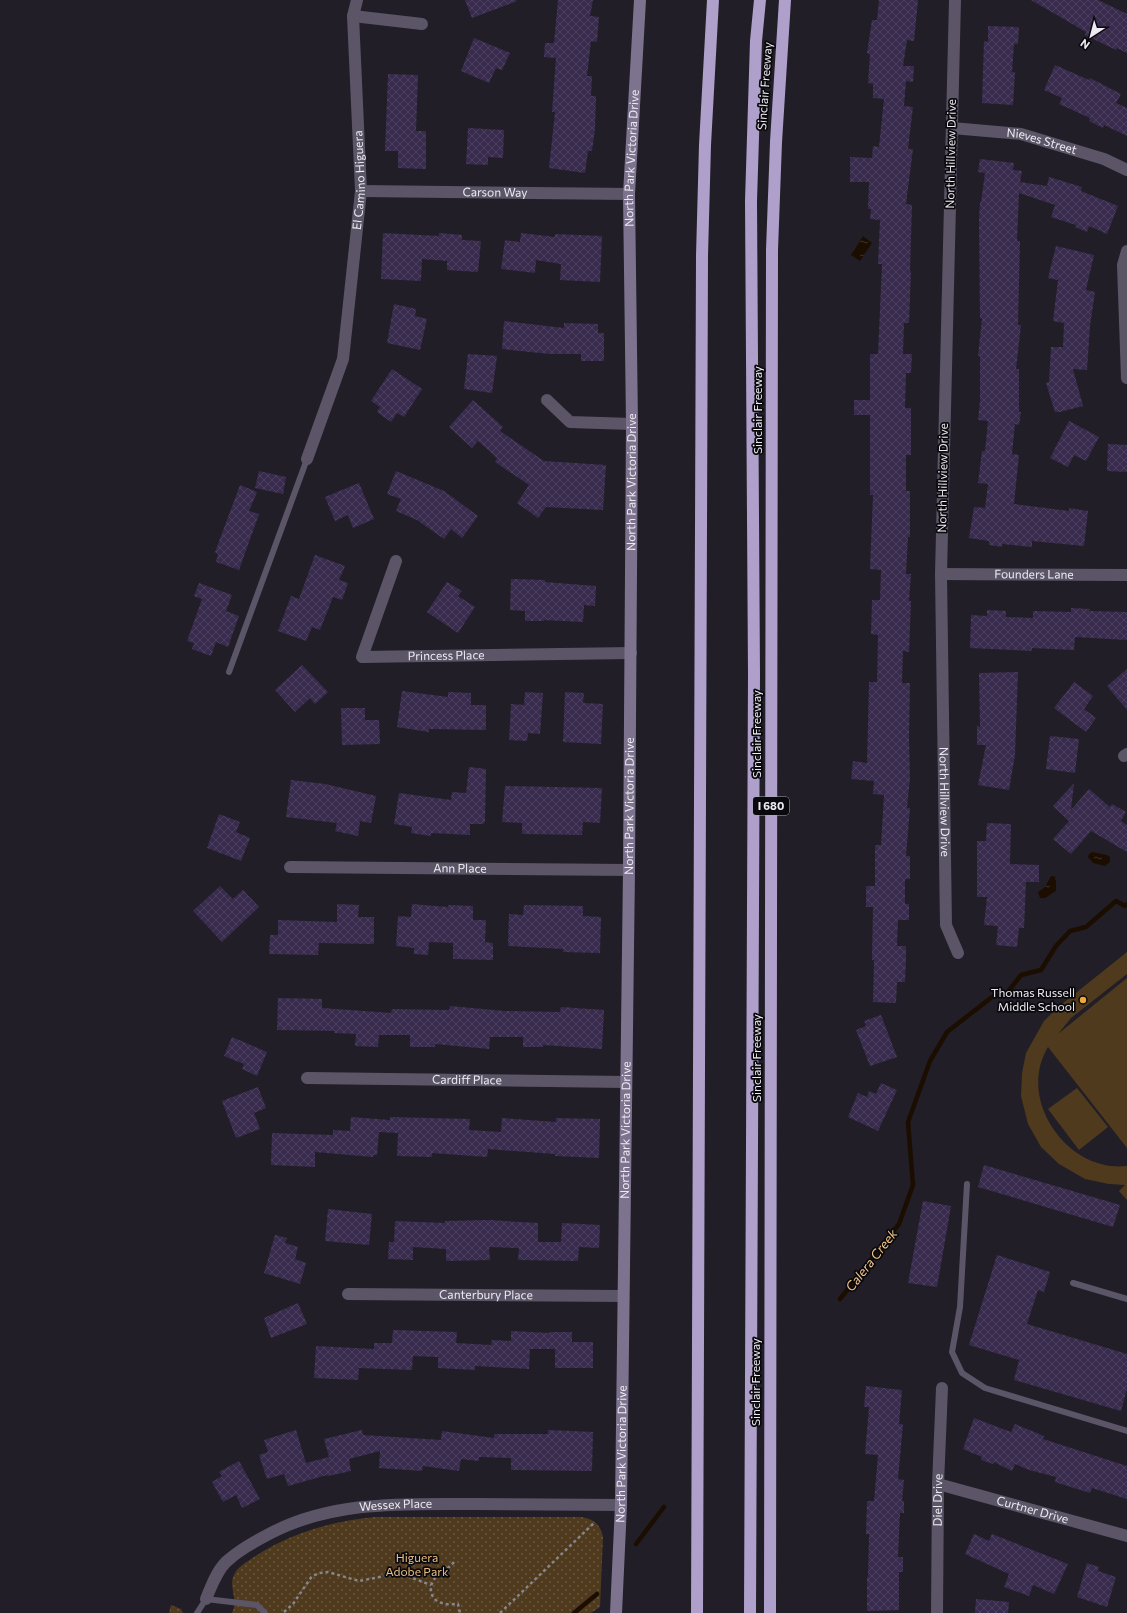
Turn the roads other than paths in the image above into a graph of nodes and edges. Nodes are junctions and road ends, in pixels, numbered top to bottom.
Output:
1 (356, 0) edge
2 (640, 0) edge
3 (713, 0) edge
4 (760, 0) edge
5 (785, 0) edge
6 (955, 0) edge
7 (353, 16) junction
8 (422, 24) dead end
9 (952, 128) junction
10 (1127, 170) edge
11 (361, 191) junction
12 (629, 194) junction
13 (1127, 251) edge
14 (1126, 378) edge
15 (547, 400) dead end
16 (632, 424) junction
17 (307, 459) joint
18 (396, 561) dead end
19 (941, 574) junction
20 (1127, 575) edge
21 (631, 653) junction
22 (229, 672) dead end
23 (290, 867) dead end
24 (629, 870) junction
25 (958, 953) dead end
26 (307, 1078) dead end
27 (626, 1082) junction
28 (967, 1184) dead end
29 (1073, 1283) dead end
30 (348, 1294) dead end
31 (623, 1296) junction
32 (1127, 1299) edge
33 (942, 1388) dead end
34 (1127, 1431) edge
35 (938, 1484) junction
36 (621, 1505) junction
37 (1127, 1536) edge
38 (206, 1599) junction
39 (197, 1613) edge
40 (265, 1613) edge
41 (616, 1613) edge
42 (697, 1613) edge
43 (750, 1613) edge
44 (770, 1613) edge
45 (937, 1613) edge

1 - 7 street, El Camino Higuera
2 - 12 street, North Park Victoria Drive
3 - 42 highway
4 - 43 highway, I 680
5 - 44 highway, Sinclair Freeway / I 680
6 - 9 street, North Hillview Drive
7 - 8 street
7 - 11 street, El Camino Higuera
9 - 10 street, Nieves Street
9 - 19 street, North Hillview Drive
11 - 12 street, Carson Way
11 - 17 street, El Camino Higuera
12 - 16 street, North Park Victoria Drive
13 - 14 street
15 - 16 street
16 - 21 street, North Park Victoria Drive
17 - 22 lane
18 - 21 street, Princess Place
19 - 20 street, Founders Lane
19 - 25 street, North Hillview Drive
21 - 24 street, North Park Victoria Drive
23 - 24 street, Ann Place
24 - 27 street, North Park Victoria Drive
26 - 27 street, Cardiff Place
27 - 31 street, North Park Victoria Drive
28 - 34 lane
29 - 32 lane
30 - 31 street, Canterbury Place
31 - 36 street, North Park Victoria Drive
33 - 35 street, Diel Drive
35 - 37 street, Curtner Drive
35 - 45 street, Diel Drive
36 - 38 street, Wessex Place
36 - 41 street, North Park Victoria Drive
38 - 39 lane
38 - 40 lane

